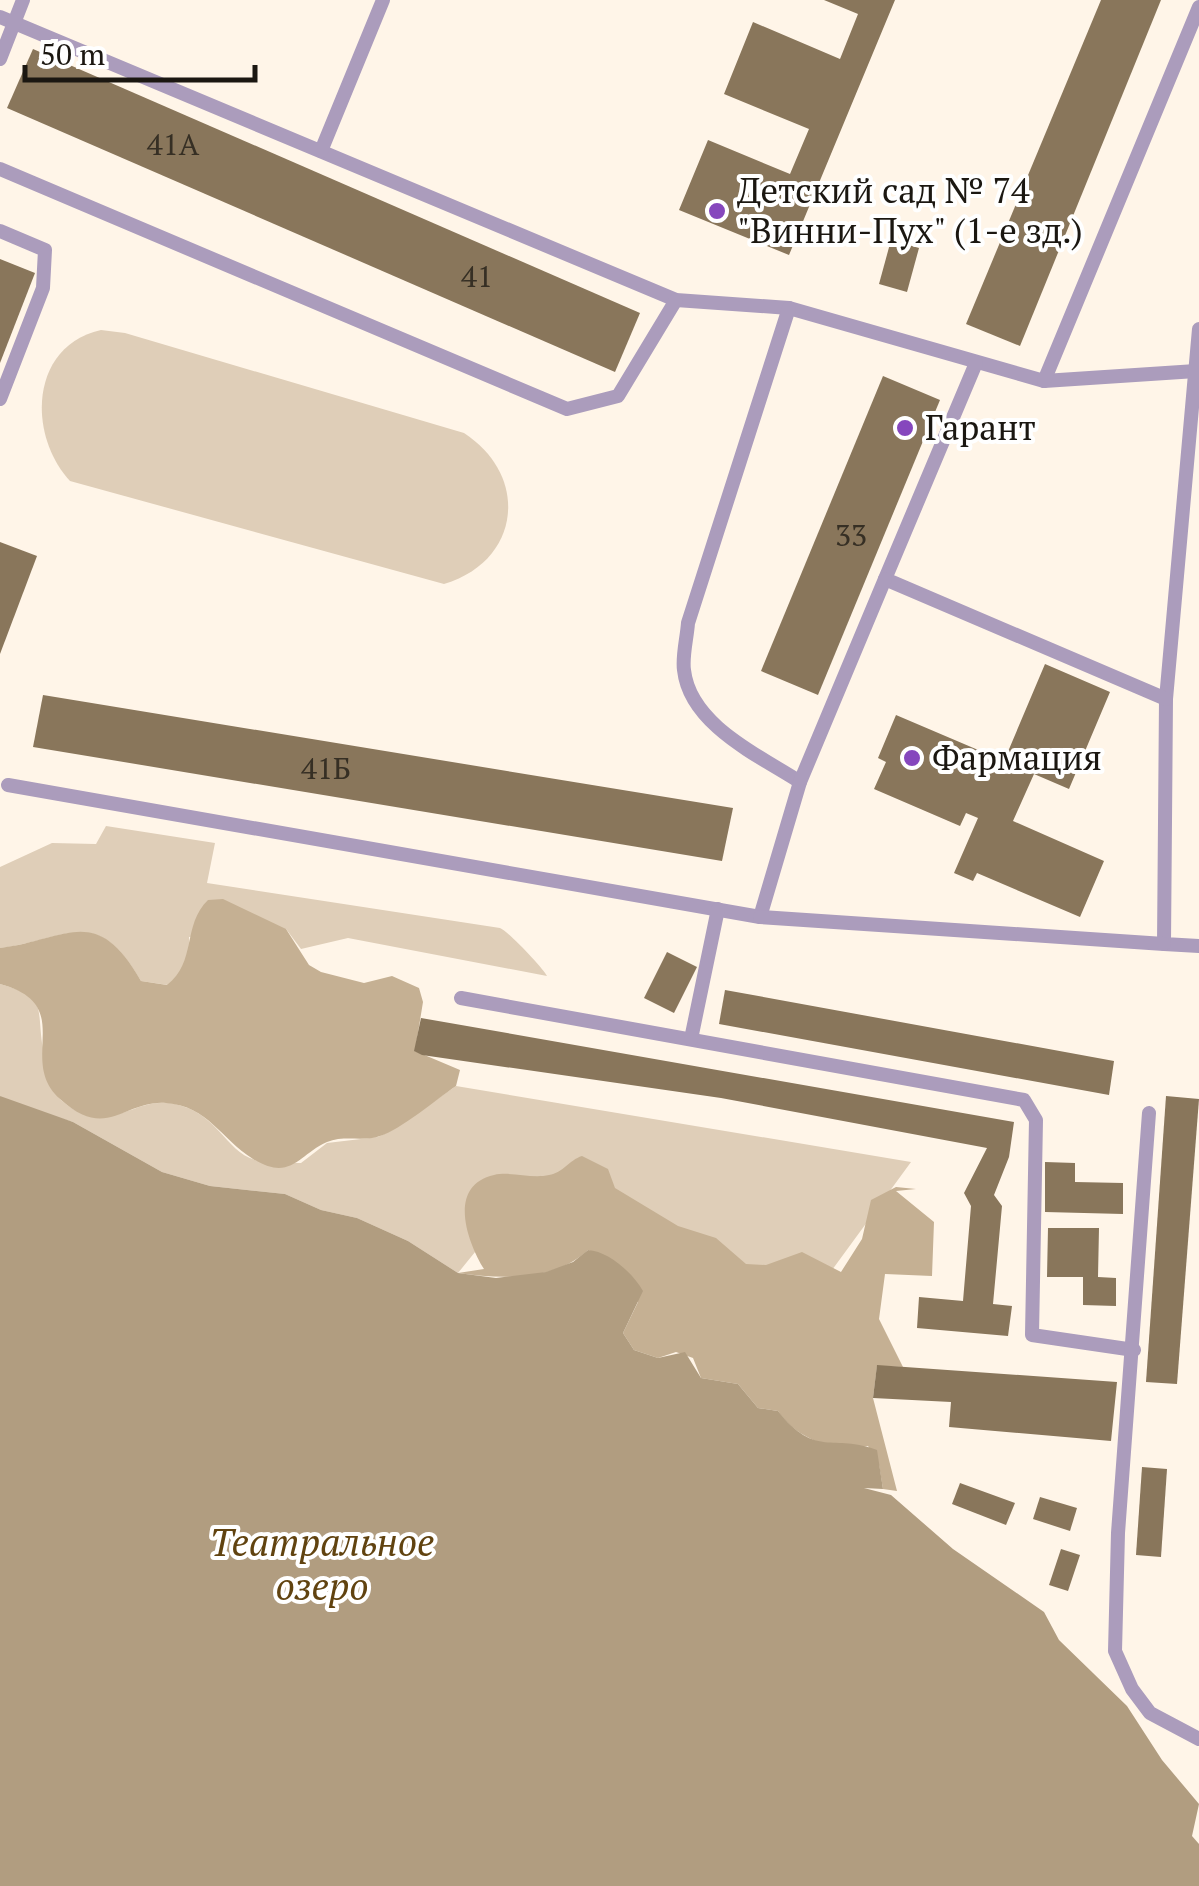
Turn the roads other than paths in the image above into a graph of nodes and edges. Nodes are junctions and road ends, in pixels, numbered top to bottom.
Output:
1 (23, 0) edge
2 (383, 0) edge
3 (1199, 6) edge
4 (7, 20) edge
5 (0, 59) edge
6 (321, 152) junction
7 (0, 169) edge
8 (0, 230) edge
9 (676, 300) junction
10 (788, 308) junction
11 (1199, 329) edge
12 (976, 363) junction
13 (1196, 371) junction
14 (1044, 381) junction
15 (0, 399) edge
16 (885, 580) junction
17 (1166, 699) junction
18 (800, 782) junction
19 (8, 785) dead end
20 (718, 909) junction
21 (760, 916) junction
22 (1164, 944) junction
23 (1199, 946) edge
24 (460, 998) dead end
25 (692, 1038) junction
26 (1149, 1113) dead end
27 (1134, 1350) junction
28 (1199, 1740) edge

1 - 4 lane
2 - 6 lane
3 - 14 lane
4 - 5 lane
4 - 6 lane
6 - 9 lane
7 - 9 lane
8 - 15 lane
9 - 10 lane
10 - 12 lane
10 - 18 lane
11 - 13 lane
12 - 14 lane
12 - 16 lane
13 - 14 lane
13 - 17 lane
16 - 17 lane
16 - 18 lane
17 - 22 lane
18 - 21 lane
19 - 20 lane
20 - 21 lane
20 - 25 lane
21 - 22 lane
22 - 23 lane
24 - 25 lane
25 - 27 lane
26 - 27 lane
27 - 28 lane

